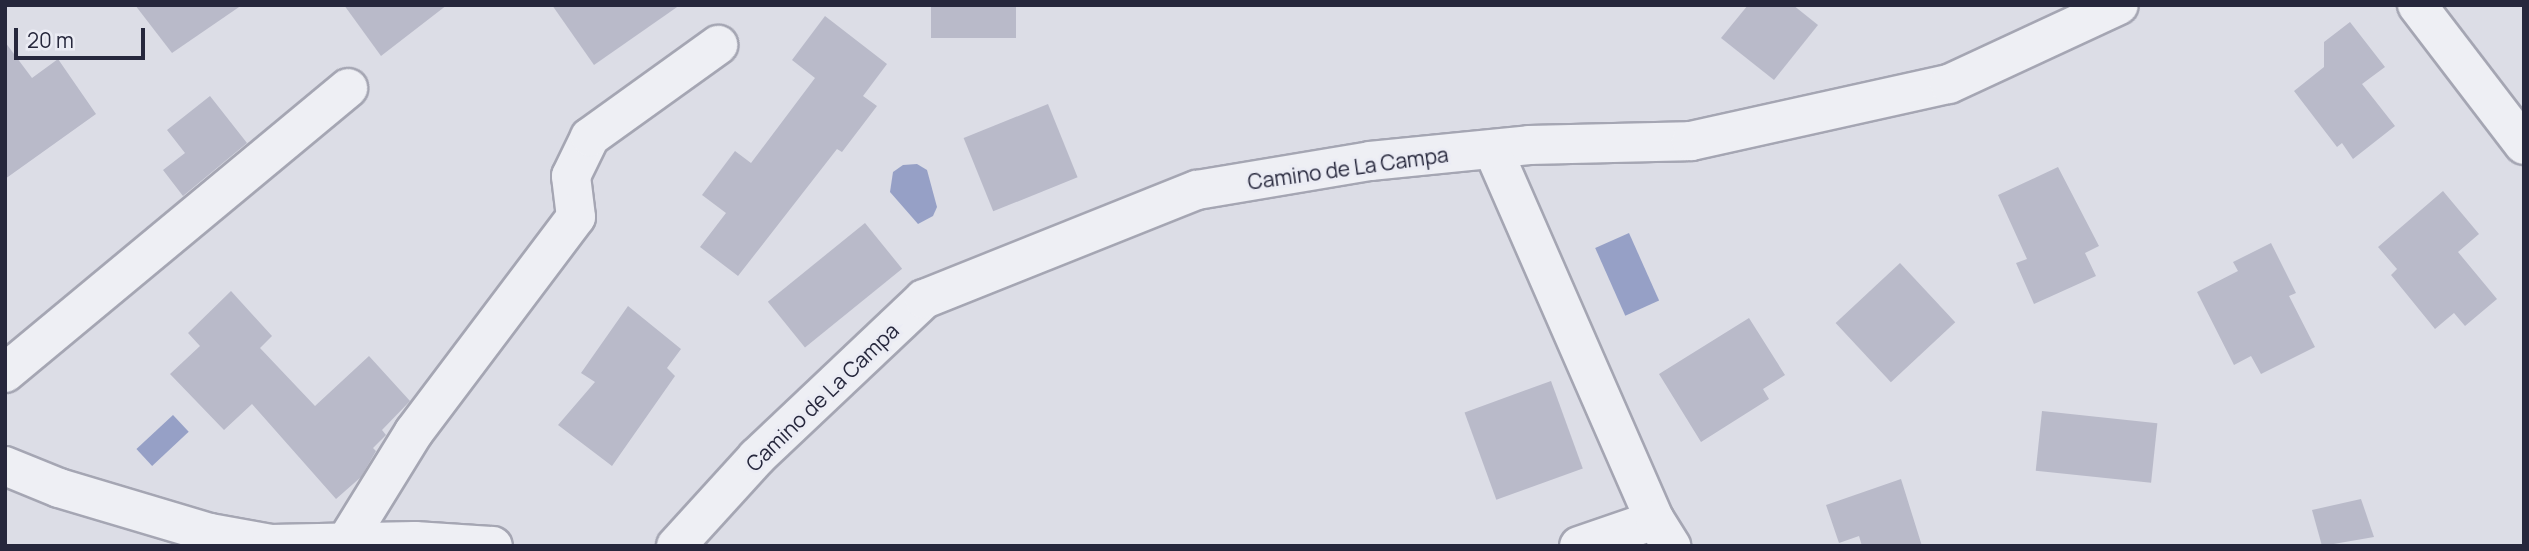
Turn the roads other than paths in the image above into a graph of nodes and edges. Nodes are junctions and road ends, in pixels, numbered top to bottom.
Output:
1 (2119, 5) edge
2 (2417, 5) edge
3 (718, 45) dead end
4 (348, 88) dead end
5 (2524, 145) edge
6 (1493, 150) junction
7 (5, 373) edge
8 (5, 466) edge
9 (1663, 533) edge
10 (346, 542) junction
11 (493, 546) edge
12 (676, 546) edge
13 (1579, 546) edge

1 - 6 street, Camino de La Campa
2 - 5 street
3 - 10 street
4 - 7 street
6 - 9 street
6 - 12 street, Camino de La Campa
8 - 10 street
9 - 13 street
10 - 11 street

